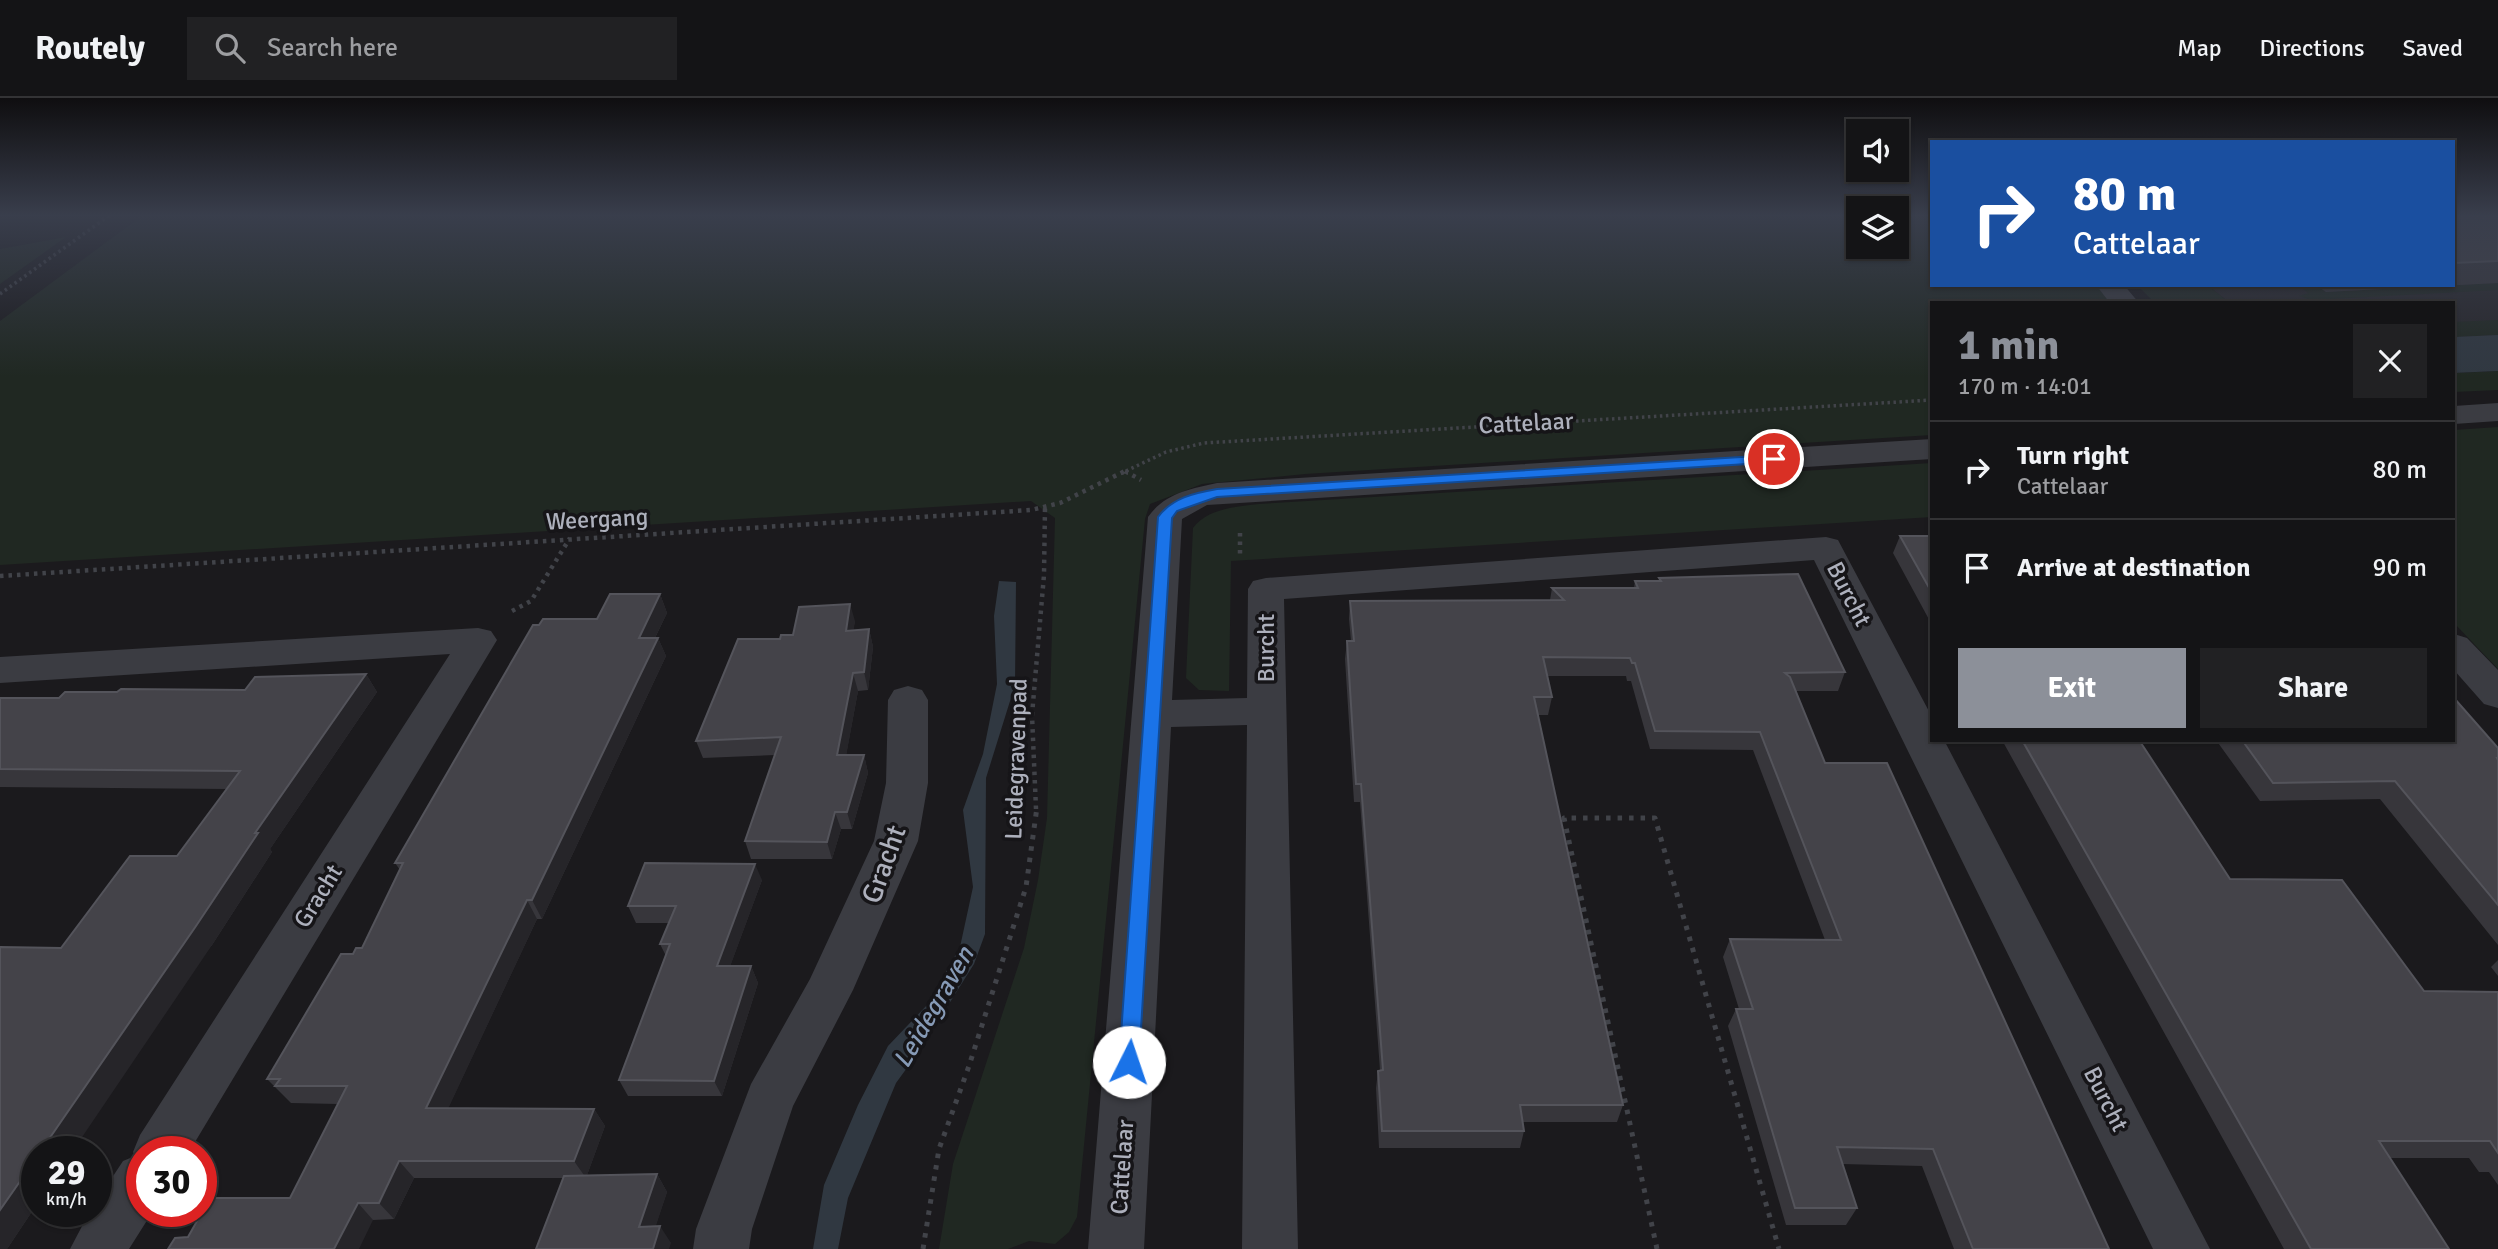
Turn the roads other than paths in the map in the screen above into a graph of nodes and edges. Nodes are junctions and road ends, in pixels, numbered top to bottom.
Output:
1 (2111, 287) edge
2 (2123, 301) edge
3 (2498, 412) edge
4 (2455, 415) edge
5 (1930, 449) edge
6 (2455, 649) edge
7 (0, 670) edge
8 (2498, 694) edge
9 (908, 700) dead end
10 (1265, 711) junction
11 (1153, 714) junction
12 (169, 1136) edge
13 (126, 1204) edge
14 (98, 1249) edge
15 (721, 1249) edge
16 (1116, 1249) edge
17 (1270, 1249) edge
18 (2182, 1249) edge

1 - 2 street
3 - 4 street
5 - 11 street, Cattelaar
6 - 8 street
7 - 12 street, Gracht
9 - 15 street, Gracht
10 - 11 street, Burcht
10 - 17 street, Burcht
10 - 18 street, Burcht
11 - 16 street, Cattelaar
13 - 14 street

